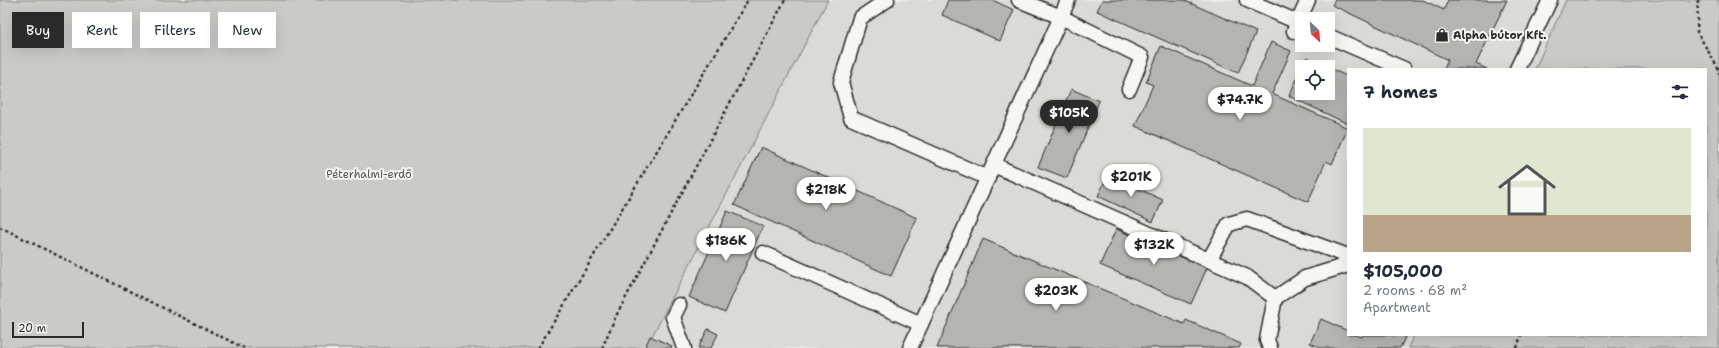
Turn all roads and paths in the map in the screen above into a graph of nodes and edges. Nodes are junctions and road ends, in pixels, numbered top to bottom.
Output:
1 (748, 0) edge
2 (785, 0) edge
3 (887, 0) edge
4 (1019, 0) edge
5 (1068, 0) edge
6 (1247, 0) edge
7 (1308, 0) edge
8 (1550, 0) edge
9 (1698, 0) edge
10 (1303, 12) edge
11 (1061, 17) junction
12 (1295, 24) edge
13 (1335, 39) edge
14 (1402, 68) edge
15 (1517, 68) edge
16 (1719, 74) edge
17 (1129, 89) dead end
18 (991, 172) junction
19 (0, 227) edge
20 (763, 253) dead end
21 (1347, 256) edge
22 (1209, 260) junction
23 (1347, 265) edge
24 (1275, 298) junction
25 (679, 306) dead end
26 (922, 324) junction
27 (1521, 336) edge
28 (1267, 345) edge
29 (244, 348) edge
30 (538, 348) edge
31 (602, 348) edge
32 (684, 348) edge
33 (910, 348) edge
34 (1517, 348) edge

1 - 30 path
2 - 31 path
3 - 18 lane
4 - 11 lane
5 - 11 lane
6 - 12 lane
7 - 10 lane
8 - 15 lane
9 - 16 path
11 - 17 lane
11 - 18 lane
13 - 14 lane
18 - 22 lane
18 - 26 lane
19 - 29 path
20 - 26 lane
21 - 22 lane
22 - 24 lane
23 - 24 lane
24 - 28 lane
25 - 32 lane
26 - 33 lane
27 - 34 path

